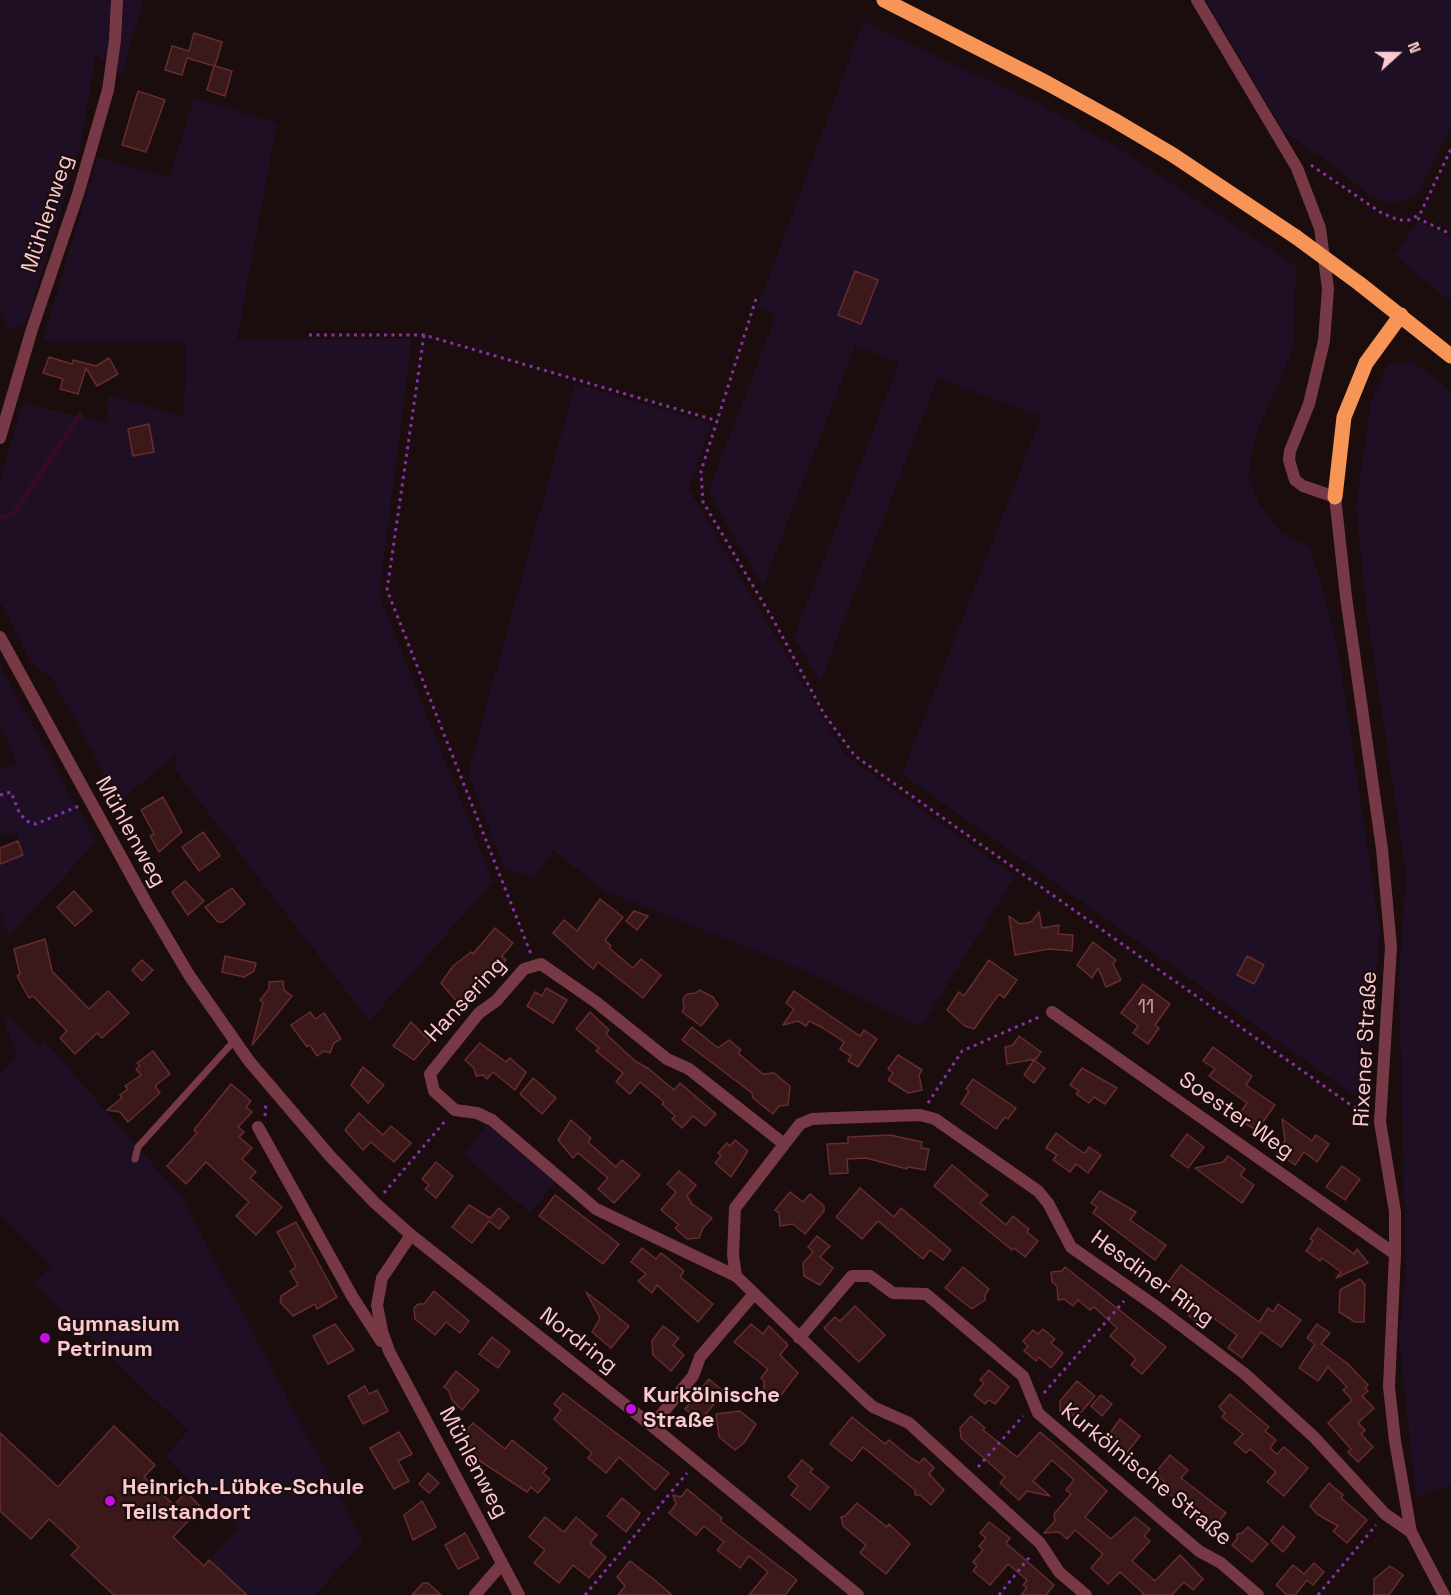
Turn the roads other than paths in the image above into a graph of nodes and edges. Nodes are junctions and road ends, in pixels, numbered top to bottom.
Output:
1 (117, 0) edge
2 (884, 0) edge
3 (1197, 0) edge
4 (1401, 315) junction
5 (1451, 356) edge
6 (0, 438) edge
7 (1335, 497) junction
8 (0, 637) edge
9 (1052, 1012) road end
10 (234, 1041) junction
11 (258, 1127) dead end
12 (784, 1144) junction
13 (135, 1159) dead end
14 (411, 1235) junction
15 (1395, 1254) junction
16 (736, 1276) junction
17 (753, 1295) junction
18 (799, 1338) junction
19 (389, 1351) junction
20 (652, 1426) junction
21 (1411, 1532) junction
22 (502, 1564) junction
23 (509, 1577) junction
24 (475, 1595) edge
25 (519, 1595) edge
26 (530, 1595) edge
27 (858, 1595) edge
28 (1086, 1595) edge
29 (1258, 1595) edge
30 (1444, 1595) edge

1 - 6 street, Mühlenweg
2 - 4 main road, bridge
3 - 7 street
4 - 5 main road
4 - 7 main road
7 - 15 street, Rixener Straße
8 - 10 street, Mühlenweg
9 - 15 street, Soester Weg
10 - 13 lane
10 - 14 street, Mühlenweg
11 - 19 street, Mühlenweg
12 - 16 street, Hesdiner Ring
12 - 16 street, Hansering
12 - 21 street, Hesdiner Ring
14 - 19 street, Mühlenweg
14 - 20 street, Nordring
15 - 21 street, Rixener Straße
16 - 17 street
17 - 18 street
17 - 20 street
18 - 28 street
18 - 29 street, Kurkölnische Straße
19 - 22 street, Mühlenweg
20 - 27 street, Nordring
21 - 30 street, Rixener Straße
22 - 23 street, Mühlenweg
22 - 24 street
23 - 25 street, Mühlenweg
23 - 26 street

